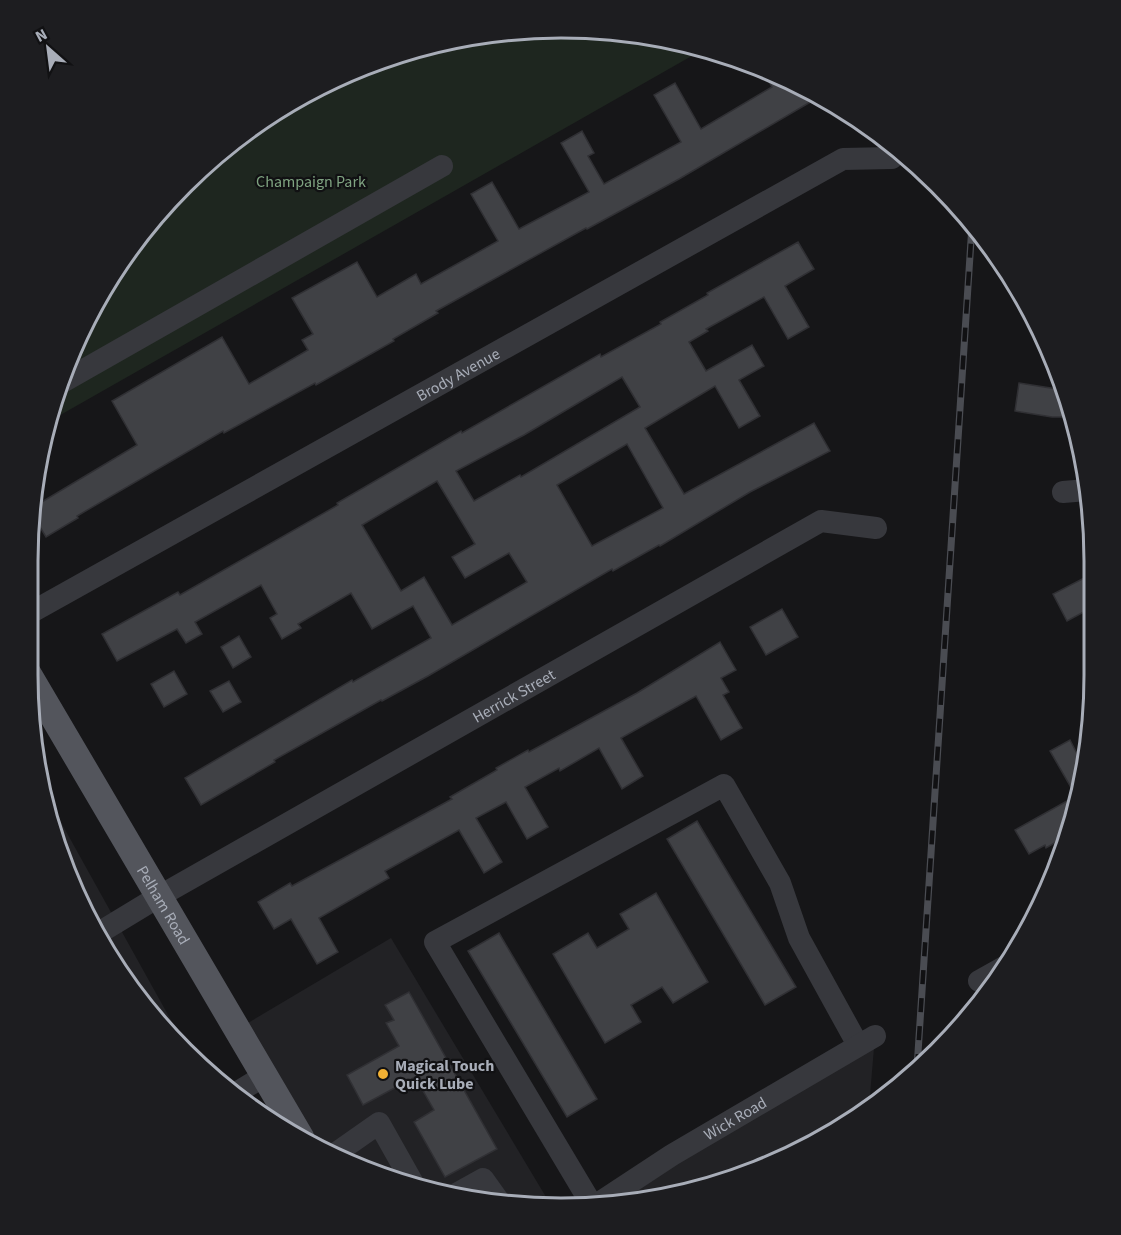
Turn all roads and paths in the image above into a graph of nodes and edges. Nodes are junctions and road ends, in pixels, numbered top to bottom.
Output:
1 (892, 158) dead end
2 (442, 166) dead end
3 (70, 377) edge
4 (1079, 491) edge
5 (1063, 492) dead end
6 (876, 528) dead end
7 (38, 609) edge
8 (39, 693) edge
9 (158, 897) junction
10 (104, 929) edge
11 (987, 977) edge
12 (979, 981) dead end
13 (264, 1076) junction
14 (242, 1089) edge
15 (292, 1122) edge
16 (341, 1150) edge
17 (408, 1175) edge
18 (466, 1188) edge
19 (493, 1193) edge
20 (610, 1195) edge
21 (589, 1196) edge

1 - 7 street, Brody Avenue
2 - 3 street
4 - 5 street
6 - 9 street, Herrick Street
8 - 9 main road, Pelham Road
9 - 10 street, Herrick Street
9 - 13 main road, Pelham Road
11 - 12 street
13 - 14 street
13 - 15 main road, Pelham Road
16 - 17 street
18 - 19 street
20 - 21 street, Wick Road

